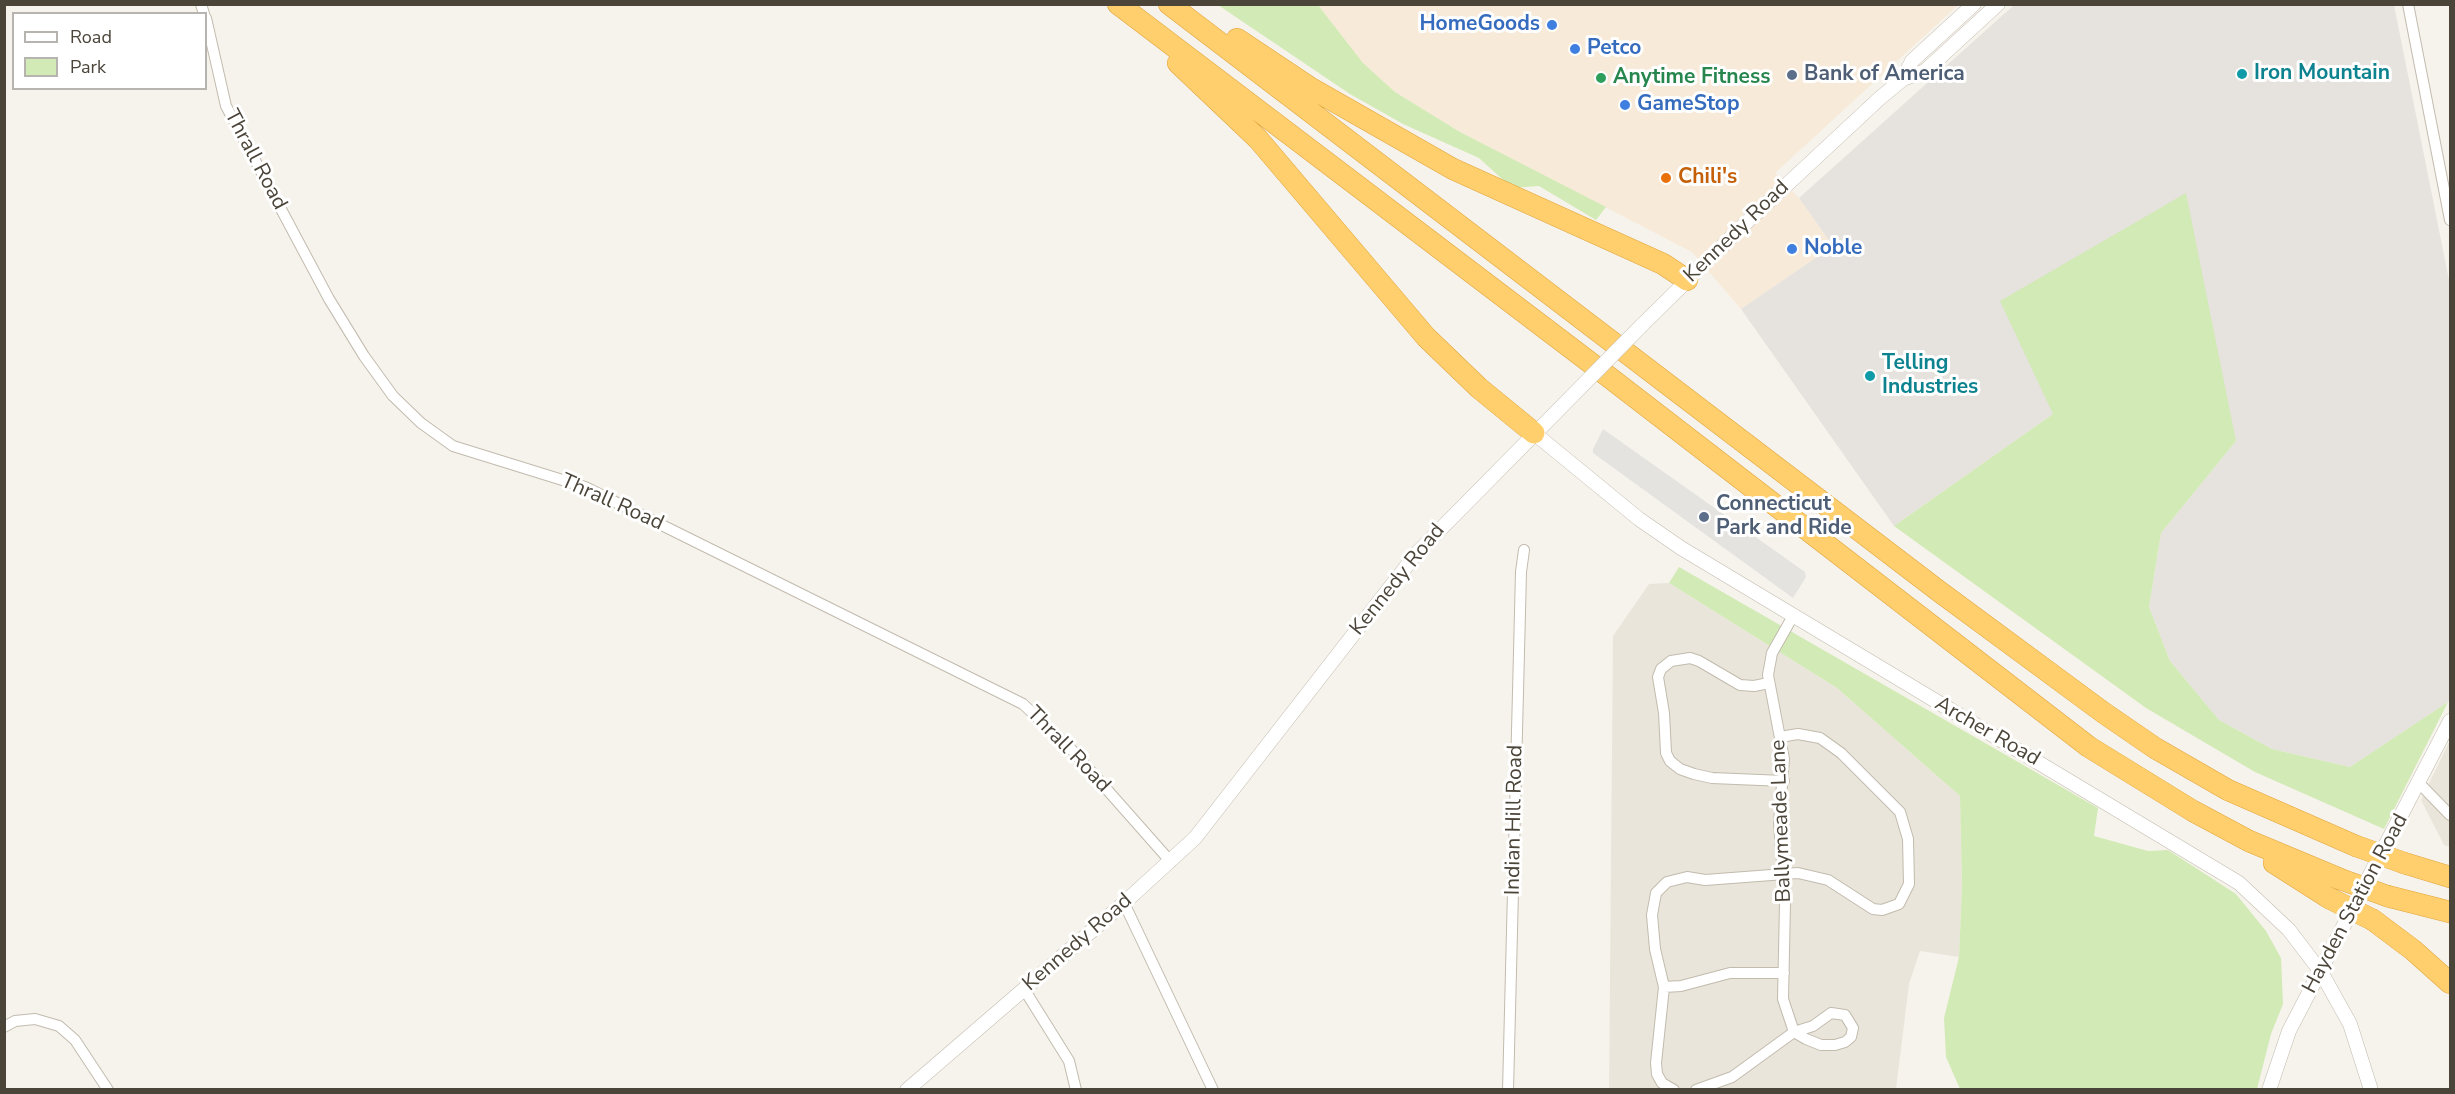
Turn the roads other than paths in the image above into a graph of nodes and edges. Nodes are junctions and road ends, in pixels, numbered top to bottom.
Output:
1 (1118, 4) edge
2 (1974, 4) edge
3 (1998, 4) edge
4 (2408, 4) edge
5 (1174, 8) edge
6 (207, 22) edge
7 (1161, 38) junction
8 (1903, 79) junction
9 (2451, 220) edge
10 (1687, 280) junction
11 (1534, 433) junction
12 (1524, 550) dead end
13 (1793, 616) junction
14 (1769, 683) junction
15 (2451, 721) edge
16 (1780, 737) junction
17 (1784, 781) junction
18 (2419, 783) junction
19 (2451, 815) edge
20 (2249, 841) junction
21 (1171, 862) junction
22 (1783, 875) junction
23 (2451, 877) edge
24 (1124, 903) junction
25 (2451, 912) edge
26 (2321, 972) junction
27 (1784, 973) junction
28 (2451, 983) edge
29 (1664, 987) junction
30 (1024, 989) junction
31 (4, 1027) edge
32 (1794, 1032) junction
33 (108, 1089) edge
34 (907, 1089) edge
35 (1076, 1089) edge
36 (1213, 1089) edge
37 (1508, 1089) edge
38 (1674, 1089) edge
39 (1696, 1089) edge
40 (2269, 1089) edge
41 (2371, 1089) edge

1 - 7 highway
2 - 8 street, Kennedy Road
3 - 8 street, Kennedy Road
4 - 9 street
5 - 10 highway
5 - 23 highway, bridge
6 - 21 street, Thrall Road
7 - 11 highway
7 - 20 highway
8 - 10 street, Kennedy Road
10 - 11 street, Kennedy Road, bridge
11 - 13 street, Archer Road
11 - 21 street, Kennedy Road
12 - 37 street, Indian Hill Road
13 - 14 street, Ballymeade Lane
13 - 26 street, Archer Road
14 - 16 street, Ballymeade Lane
14 - 17 street
15 - 18 street, Hayden Station Road
16 - 17 street, Ballymeade Lane
16 - 22 street
17 - 22 street, Ballymeade Lane
18 - 19 street
18 - 26 street, Hayden Station Road
20 - 25 highway, bridge
20 - 28 highway, bridge
21 - 24 street, Kennedy Road
22 - 27 street, Ballymeade Lane
22 - 29 street
24 - 30 street, Kennedy Road
24 - 36 street
26 - 40 street, Hayden Station Road
26 - 41 street, Archer Road
27 - 29 street
27 - 32 street, Ballymeade Lane
29 - 38 street
30 - 34 street, Kennedy Road
30 - 35 street
31 - 33 street
32 - 32 street
32 - 39 street

